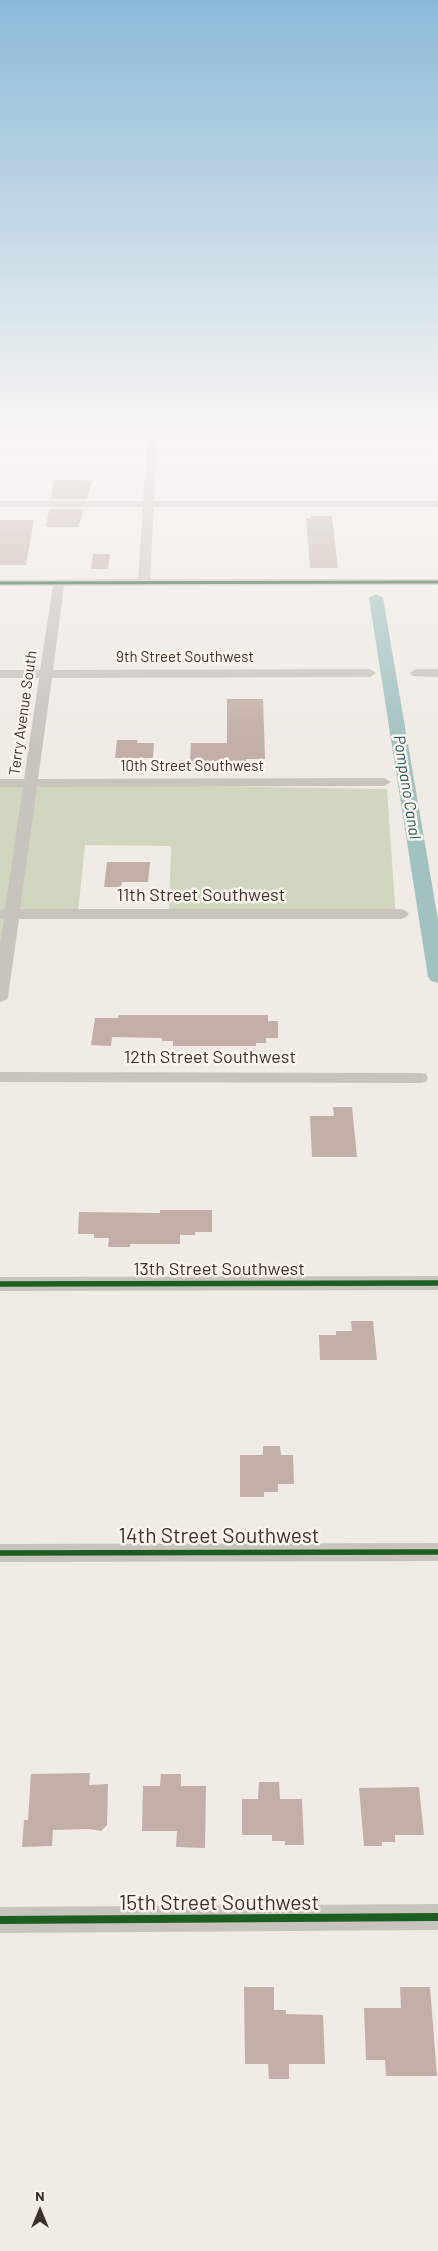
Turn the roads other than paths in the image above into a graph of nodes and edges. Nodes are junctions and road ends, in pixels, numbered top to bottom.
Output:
1 (147, 535) edge
2 (0, 582) edge
3 (59, 582) junction
4 (144, 582) junction
5 (438, 582) edge
6 (46, 673) junction
7 (370, 673) dead end
8 (416, 673) dead end
9 (438, 673) edge
10 (0, 674) edge
11 (384, 782) dead end
12 (0, 783) edge
13 (30, 783) junction
14 (6, 914) edge
15 (401, 914) dead end
16 (0, 997) edge
17 (0, 1077) edge
18 (420, 1078) dead end
19 (438, 1283) edge
20 (0, 1284) edge
21 (438, 1552) edge
22 (0, 1553) edge
23 (438, 1917) edge
24 (0, 1920) edge

1 - 4 street
2 - 3 street
3 - 4 street
3 - 6 street, Terry Avenue South
4 - 5 street
6 - 7 street, 9th Street Southwest
6 - 10 street, 9th Street Southwest
6 - 13 street, Terry Avenue South
8 - 9 street
11 - 13 street, 10th Street Southwest
12 - 13 street, 10th Street Southwest
13 - 14 street, Terry Avenue South
14 - 15 street, 11th Street Southwest
14 - 16 street, Terry Avenue South
17 - 18 street, 12th Street Southwest
19 - 20 street, 13th Street Southwest
21 - 22 street, 14th Street Southwest
23 - 24 street, 15th Street Southwest

